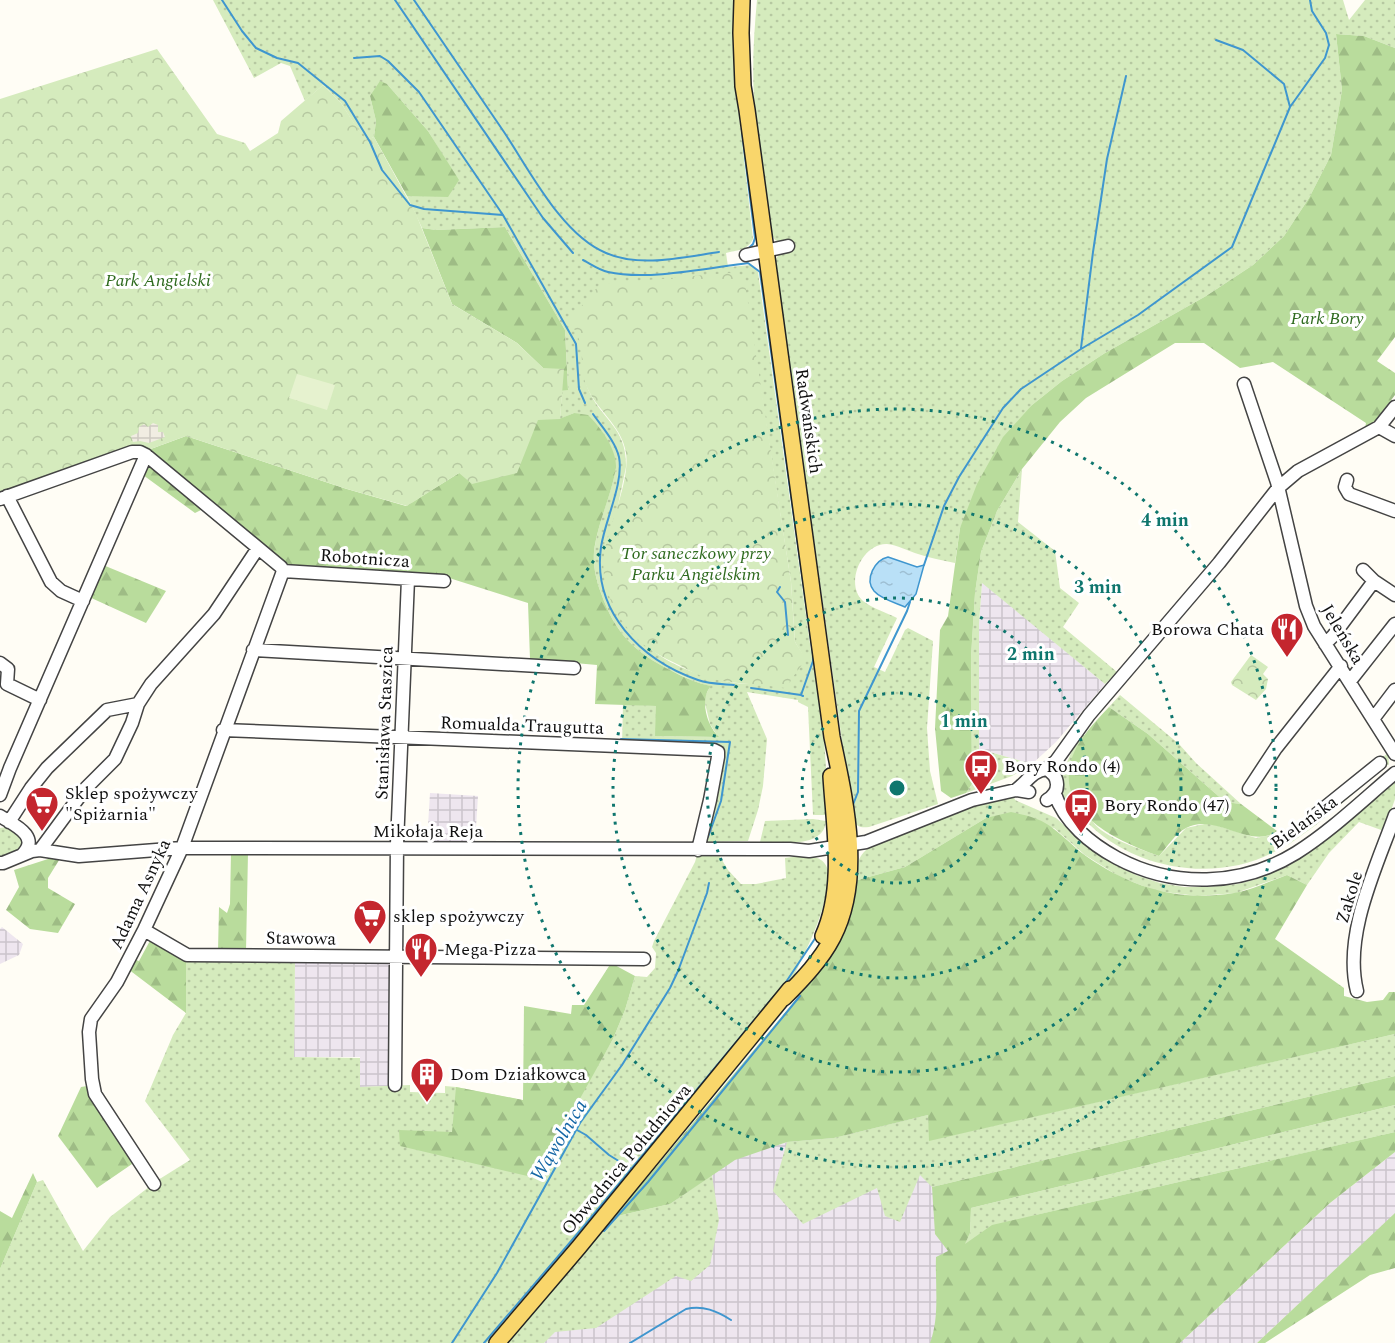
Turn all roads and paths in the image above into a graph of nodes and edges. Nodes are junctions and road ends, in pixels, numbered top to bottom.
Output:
1 (742, 0) edge
2 (753, 0) edge
3 (747, 110) junction
4 (788, 246) dead end
5 (765, 251) junction
6 (746, 255) dead end
7 (1244, 384) dead end
8 (1395, 407) edge
9 (1379, 427) junction
10 (1395, 436) edge
11 (146, 455) junction
12 (1347, 480) dead end
13 (1278, 488) junction
14 (4, 497) edge
15 (1395, 511) edge
16 (258, 548) junction
17 (1363, 570) dead end
18 (283, 571) junction
19 (408, 579) junction
20 (444, 581) dead end
21 (1374, 581) junction
22 (1395, 596) edge
23 (83, 601) junction
24 (1395, 624) edge
25 (1325, 644) junction
26 (253, 650) junction
27 (405, 658) junction
28 (0, 663) edge
29 (1341, 666) junction
30 (574, 668) dead end
31 (1350, 681) junction
32 (1395, 690) edge
33 (40, 700) junction
34 (138, 705) junction
35 (1373, 719) junction
36 (224, 730) junction
37 (401, 739) junction
38 (1395, 754) edge
39 (1380, 763) dead end
40 (1050, 772) junction
41 (1395, 773) edge
42 (1028, 787) junction
43 (1249, 789) dead end
44 (0, 795) edge
45 (1051, 797) junction
46 (1395, 815) edge
47 (1313, 817) dead end
48 (3, 820) edge
49 (910, 824) junction
50 (24, 831) junction
51 (842, 842) junction
52 (866, 842) junction
53 (43, 847) junction
54 (182, 848) junction
55 (397, 849) junction
56 (790, 849) junction
57 (698, 850) junction
58 (809, 851) junction
59 (21, 856) junction
60 (1, 863) edge
61 (842, 874) junction
62 (144, 930) junction
63 (398, 957) junction
64 (644, 959) dead end
65 (1357, 991) dead end
66 (395, 1085) dead end
67 (153, 1184) dead end
68 (497, 1343) edge

1 - 3 main road, Radwańskich
2 - 3 main road, Radwańskich
3 - 5 main road, Radwańskich
4 - 5 street
5 - 6 street
5 - 51 main road, Radwańskich
7 - 13 street, Jeleńska
8 - 9 street
9 - 10 street
9 - 13 street
11 - 14 street
11 - 16 street
11 - 23 street
12 - 15 street
13 - 25 street, Jeleńska
13 - 40 street
14 - 23 street
16 - 18 street
16 - 34 street
17 - 21 street
18 - 19 street, Robotnicza
18 - 26 street, Adama Asnyka
19 - 20 street, Robotnicza
19 - 27 street, Stanisława Staszica
21 - 22 street
21 - 25 street
23 - 33 street
24 - 31 street
25 - 29 street, Jeleńska
26 - 27 street
26 - 36 street, Adama Asnyka
27 - 30 street
27 - 37 street, Stanisława Staszica
28 - 33 street
29 - 31 street, Jeleńska
29 - 43 street
31 - 35 street, Jeleńska
32 - 35 street
33 - 44 street
34 - 48 street
34 - 53 street
35 - 38 street, Jeleńska
36 - 37 street, Romualda Traugutta
36 - 54 street, Adama Asnyka
37 - 55 street, Stanisława Staszica
37 - 57 street, Romualda Traugutta
39 - 47 street
40 - 42 street
40 - 45 street
41 - 45 street, Bielańska
42 - 45 street
42 - 49 street, Mikołaja Reja
46 - 65 street, Zakole
48 - 50 street
49 - 51 street, Mikołaja Reja
49 - 52 street, Mikołaja Reja
50 - 53 street
50 - 59 street
51 - 52 street, Mikołaja Reja
51 - 56 street, Mikołaja Reja
51 - 58 street, Mikołaja Reja
51 - 61 main road, Radwańskich
52 - 61 street
53 - 54 street, Mikołaja Reja
53 - 59 street
54 - 55 street, Mikołaja Reja
54 - 62 street, Adama Asnyka
55 - 57 street, Mikołaja Reja
55 - 63 street, Stanisława Staszica
56 - 57 street, Mikołaja Reja
56 - 58 street, Mikołaja Reja
58 - 61 street
59 - 60 street
61 - 68 main road, Obwodnica Południowa
62 - 63 street, Stawowa
62 - 67 street, Adama Asnyka
63 - 64 street, Stawowa
63 - 66 street, Stanisława Staszica

